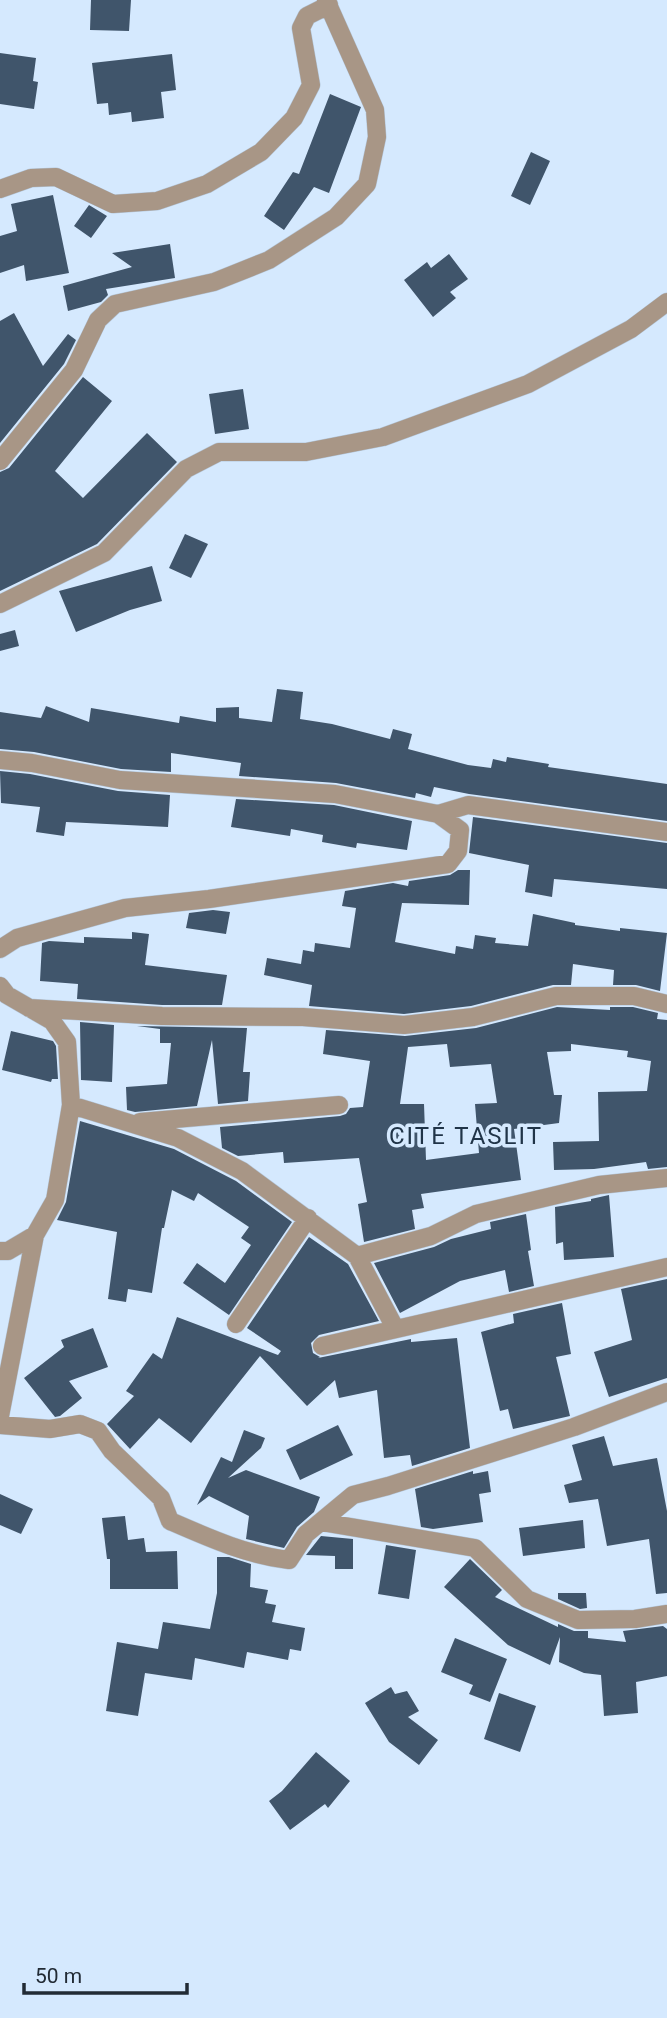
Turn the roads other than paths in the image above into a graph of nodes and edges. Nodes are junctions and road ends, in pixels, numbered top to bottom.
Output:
1 (328, 3) edge
2 (0, 189) edge
3 (667, 302) edge
4 (0, 461) edge
5 (0, 604) edge
6 (0, 760) edge
7 (438, 814) junction
8 (667, 832) edge
9 (0, 949) edge
10 (0, 986) edge
11 (667, 1004) edge
12 (29, 1008) junction
13 (71, 1105) junction
14 (339, 1105) dead end
15 (130, 1123) junction
16 (667, 1178) edge
17 (308, 1218) junction
18 (35, 1235) junction
19 (0, 1251) edge
20 (357, 1256) junction
21 (667, 1267) edge
22 (236, 1324) dead end
23 (395, 1328) junction
24 (322, 1346) dead end
25 (667, 1392) edge
26 (0, 1416) edge
27 (0, 1425) edge
28 (321, 1522) junction
29 (667, 1614) edge

1 - 2 street
1 - 4 street
3 - 5 street
6 - 7 street
7 - 8 street
7 - 9 street
10 - 12 street
11 - 12 street
12 - 13 street
13 - 15 street
13 - 18 street
14 - 15 street
15 - 17 street
16 - 20 street
17 - 20 street
17 - 22 street
18 - 19 street
18 - 26 street
20 - 23 street
21 - 23 street
23 - 24 street
25 - 28 street
27 - 28 street
28 - 29 street

